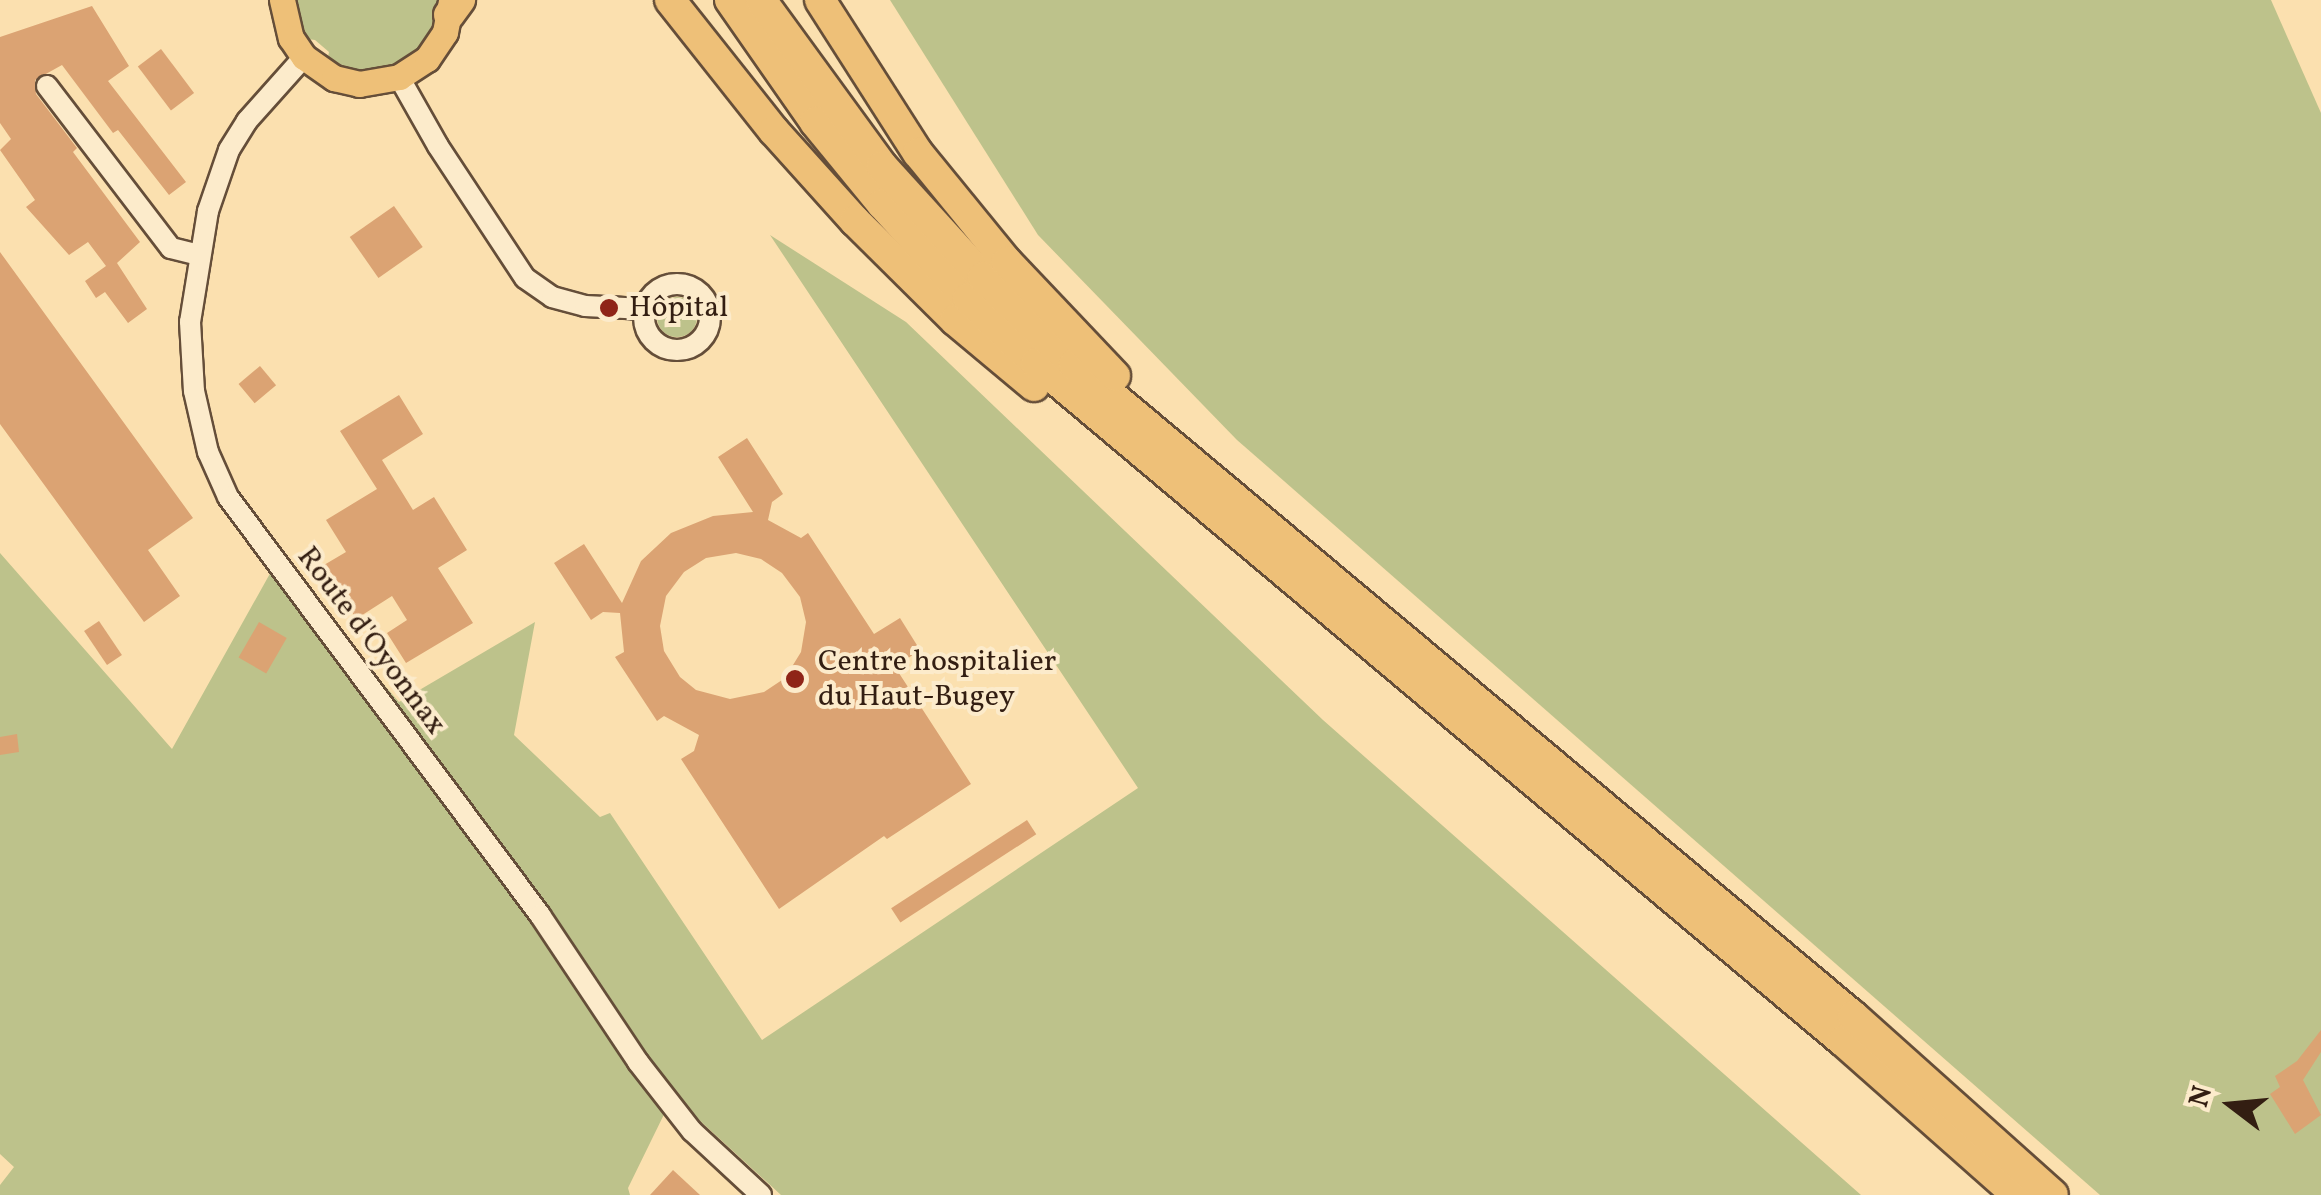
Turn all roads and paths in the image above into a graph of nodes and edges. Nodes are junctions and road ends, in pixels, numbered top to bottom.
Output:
1 (282, 0) edge
2 (670, 0) edge
3 (730, 0) edge
4 (761, 0) edge
5 (820, 0) edge
6 (453, 5) edge
7 (304, 57) junction
8 (399, 77) junction
9 (47, 86) dead end
10 (199, 255) junction
11 (645, 310) dead end
12 (1239, 503) junction
13 (1280, 571) junction
14 (762, 1195) edge
15 (2016, 1195) edge
16 (2052, 1195) edge

1 - 7 main road
2 - 13 highway
3 - 13 highway
4 - 12 highway
5 - 12 highway
6 - 8 main road
7 - 8 main road
7 - 10 street, Route d'Oyonnax
8 - 11 street
9 - 10 street
10 - 14 street, Route d'Oyonnax
12 - 16 highway
13 - 15 highway

